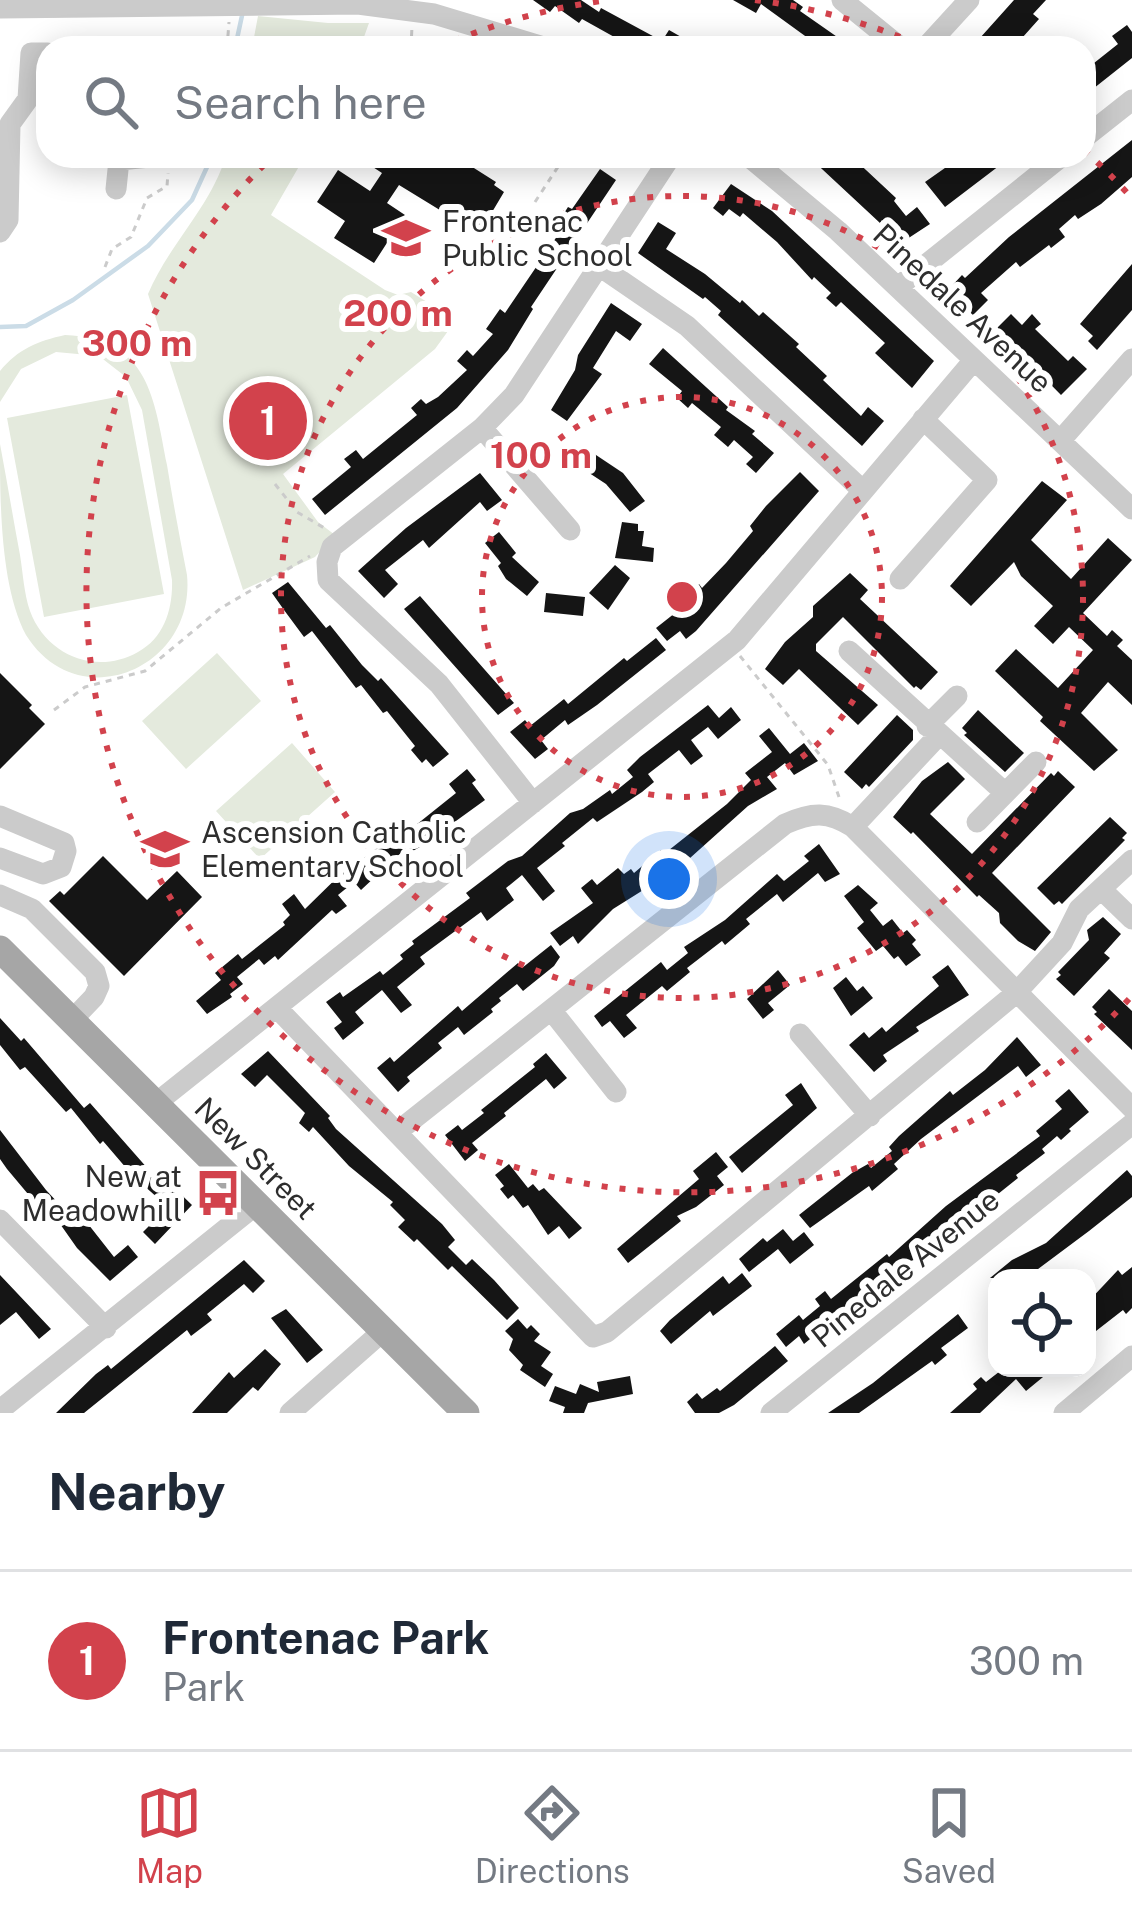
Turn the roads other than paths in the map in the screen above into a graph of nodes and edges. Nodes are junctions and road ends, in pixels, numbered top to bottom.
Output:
1 (842, 0) edge
2 (969, 0) edge
3 (182, 3) edge
4 (379, 3) edge
5 (33, 4) edge
6 (0, 8) edge
7 (510, 36) edge
8 (886, 36) edge
9 (936, 36) edge
10 (36, 86) edge
11 (1132, 100) edge
12 (1096, 129) edge
13 (5, 132) edge
14 (118, 168) edge
15 (662, 168) edge
16 (763, 168) edge
17 (1047, 168) edge
18 (116, 189) dead end
19 (0, 232) edge
20 (598, 265) junction
21 (898, 287) junction
22 (1132, 359) edge
23 (974, 360) junction
24 (923, 418) junction
25 (482, 428) junction
26 (1060, 441) junction
27 (860, 490) junction
28 (1132, 509) edge
29 (570, 530) dead end
30 (900, 580) dead end
31 (849, 651) dead end
32 (957, 697) dead end
33 (933, 731) junction
34 (1036, 762) dead end
35 (1004, 793) junction
36 (533, 802) junction
37 (0, 815) edge
38 (977, 822) dead end
39 (847, 823) junction
40 (0, 858) edge
41 (1132, 860) edge
42 (1101, 889) junction
43 (0, 895) edge
44 (1132, 919) edge
45 (0, 949) edge
46 (1016, 993) junction
47 (277, 1008) junction
48 (552, 1011) junction
49 (72, 1020) junction
50 (800, 1034) dead end
51 (616, 1093) dead end
52 (155, 1104) junction
53 (1132, 1108) edge
54 (870, 1116) junction
55 (1132, 1124) edge
56 (397, 1132) junction
57 (256, 1204) junction
58 (0, 1220) edge
59 (106, 1328) junction
60 (383, 1330) junction
61 (1132, 1356) edge
62 (0, 1409) edge
63 (290, 1413) edge
64 (466, 1413) edge
65 (772, 1413) edge
66 (1064, 1413) edge

1 - 8 street
2 - 9 street
3 - 4 street
3 - 5 street
4 - 7 street
5 - 6 street
10 - 13 street
11 - 12 street
13 - 19 street
14 - 18 street
15 - 20 street
16 - 21 street, Pinedale Avenue
17 - 21 street
20 - 25 street
20 - 27 street
21 - 23 street, Pinedale Avenue
22 - 26 street
23 - 24 street
23 - 26 street, Pinedale Avenue
24 - 27 street
24 - 30 street
25 - 29 street
25 - 36 street
26 - 28 street, Pinedale Avenue
27 - 36 street
31 - 33 street
32 - 33 street
33 - 35 street
33 - 39 street
34 - 35 street
35 - 38 street
36 - 47 street
37 - 40 street
39 - 46 street
39 - 48 street
41 - 42 street
42 - 44 street
42 - 46 street
43 - 49 street
45 - 49 main road, New Street
46 - 53 street
46 - 54 street
47 - 52 street
47 - 56 street
48 - 51 street
48 - 56 street
49 - 52 main road, New Street
50 - 54 street
52 - 57 main road, New Street
54 - 56 street
55 - 65 street, Pinedale Avenue
57 - 59 street
57 - 60 main road, New Street
58 - 59 street
59 - 62 street
60 - 63 street
60 - 64 main road, New Street
61 - 66 street

